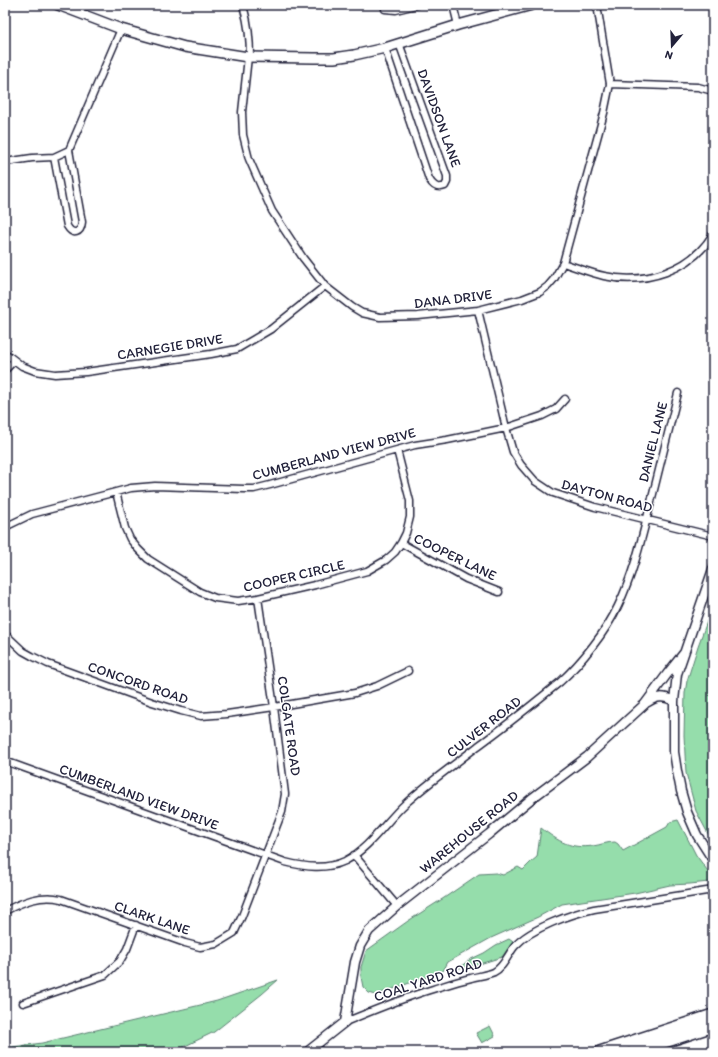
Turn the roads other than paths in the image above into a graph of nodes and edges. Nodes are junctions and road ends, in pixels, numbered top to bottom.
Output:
1 (58, 5) edge
2 (416, 5) edge
3 (453, 5) edge
4 (532, 5) edge
5 (597, 5) edge
6 (244, 9) dead end
7 (385, 9) dead end
8 (458, 25) junction
9 (121, 29) junction
10 (399, 43) junction
11 (385, 48) junction
12 (249, 57) junction
13 (610, 84) junction
14 (713, 91) edge
15 (69, 150) junction
16 (54, 157) junction
17 (5, 162) edge
18 (713, 234) edge
19 (563, 263) junction
20 (325, 286) junction
21 (478, 310) junction
22 (5, 353) edge
23 (14, 361) junction
24 (5, 370) edge
25 (678, 393) dead end
26 (565, 399) dead end
27 (506, 428) junction
28 (397, 450) junction
29 (116, 492) junction
30 (646, 519) junction
31 (5, 527) edge
32 (713, 536) edge
33 (401, 543) junction
34 (713, 569) edge
35 (499, 592) dead end
36 (258, 598) junction
37 (5, 634) edge
38 (684, 653) junction
39 (408, 671) dead end
40 (674, 700) junction
41 (645, 704) junction
42 (274, 707) junction
43 (6, 763) edge
44 (265, 855) junction
45 (354, 855) junction
46 (713, 860) edge
47 (713, 890) edge
48 (396, 906) junction
49 (5, 911) edge
50 (136, 925) junction
51 (24, 1003) dead end
52 (713, 1015) edge
53 (345, 1022) junction
54 (713, 1026) edge
55 (669, 1035) junction
56 (307, 1052) edge
57 (600, 1052) edge
58 (634, 1052) edge

1 - 9 main road
2 - 7 street
3 - 8 street
4 - 8 main road
5 - 13 street, DANA DRIVE
6 - 12 street, DANA DRIVE
8 - 10 main road
9 - 12 main road
9 - 15 street
10 - 11 main road
10 - 11 street, DAVIDSON LANE
11 - 12 main road
12 - 20 street, DANA DRIVE
13 - 14 street
13 - 19 street, DANA DRIVE
15 - 16 street
15 - 16 street
16 - 17 street
18 - 19 street
19 - 21 street, DANA DRIVE
20 - 21 street, DANA DRIVE
20 - 23 street, CARNEGIE DRIVE
21 - 27 street, DAYTON ROAD
22 - 23 street, CARNEGIE DRIVE
23 - 24 street
25 - 30 street, DANIEL LANE
26 - 27 street, CUMBERLAND VIEW DRIVE
27 - 28 street, CUMBERLAND VIEW DRIVE
27 - 30 street, DAYTON ROAD
28 - 29 street, CUMBERLAND VIEW DRIVE
28 - 33 street, COOPER CIRCLE
29 - 31 street, CUMBERLAND VIEW DRIVE
29 - 36 street, COOPER CIRCLE
30 - 32 street, DAYTON ROAD
30 - 45 street, CULVER ROAD
33 - 35 street, COOPER LANE
33 - 36 street, COOPER CIRCLE
34 - 38 street
36 - 42 street, COLGATE ROAD
37 - 42 street, CONCORD ROAD
38 - 40 street
38 - 41 street, WAREHOUSE ROAD
39 - 42 street, CONCORD ROAD
40 - 41 street
40 - 46 street
41 - 48 street, WAREHOUSE ROAD
42 - 44 street, COLGATE ROAD
43 - 44 street, CUMBERLAND VIEW DRIVE
44 - 45 street, CULVER ROAD
44 - 50 street, CLARK LANE
45 - 48 street
47 - 53 street, COAL YARD ROAD
48 - 53 street, WAREHOUSE ROAD
49 - 50 street, CLARK LANE
50 - 51 street
52 - 55 highway
53 - 56 street
54 - 55 highway
55 - 57 highway
55 - 58 highway

